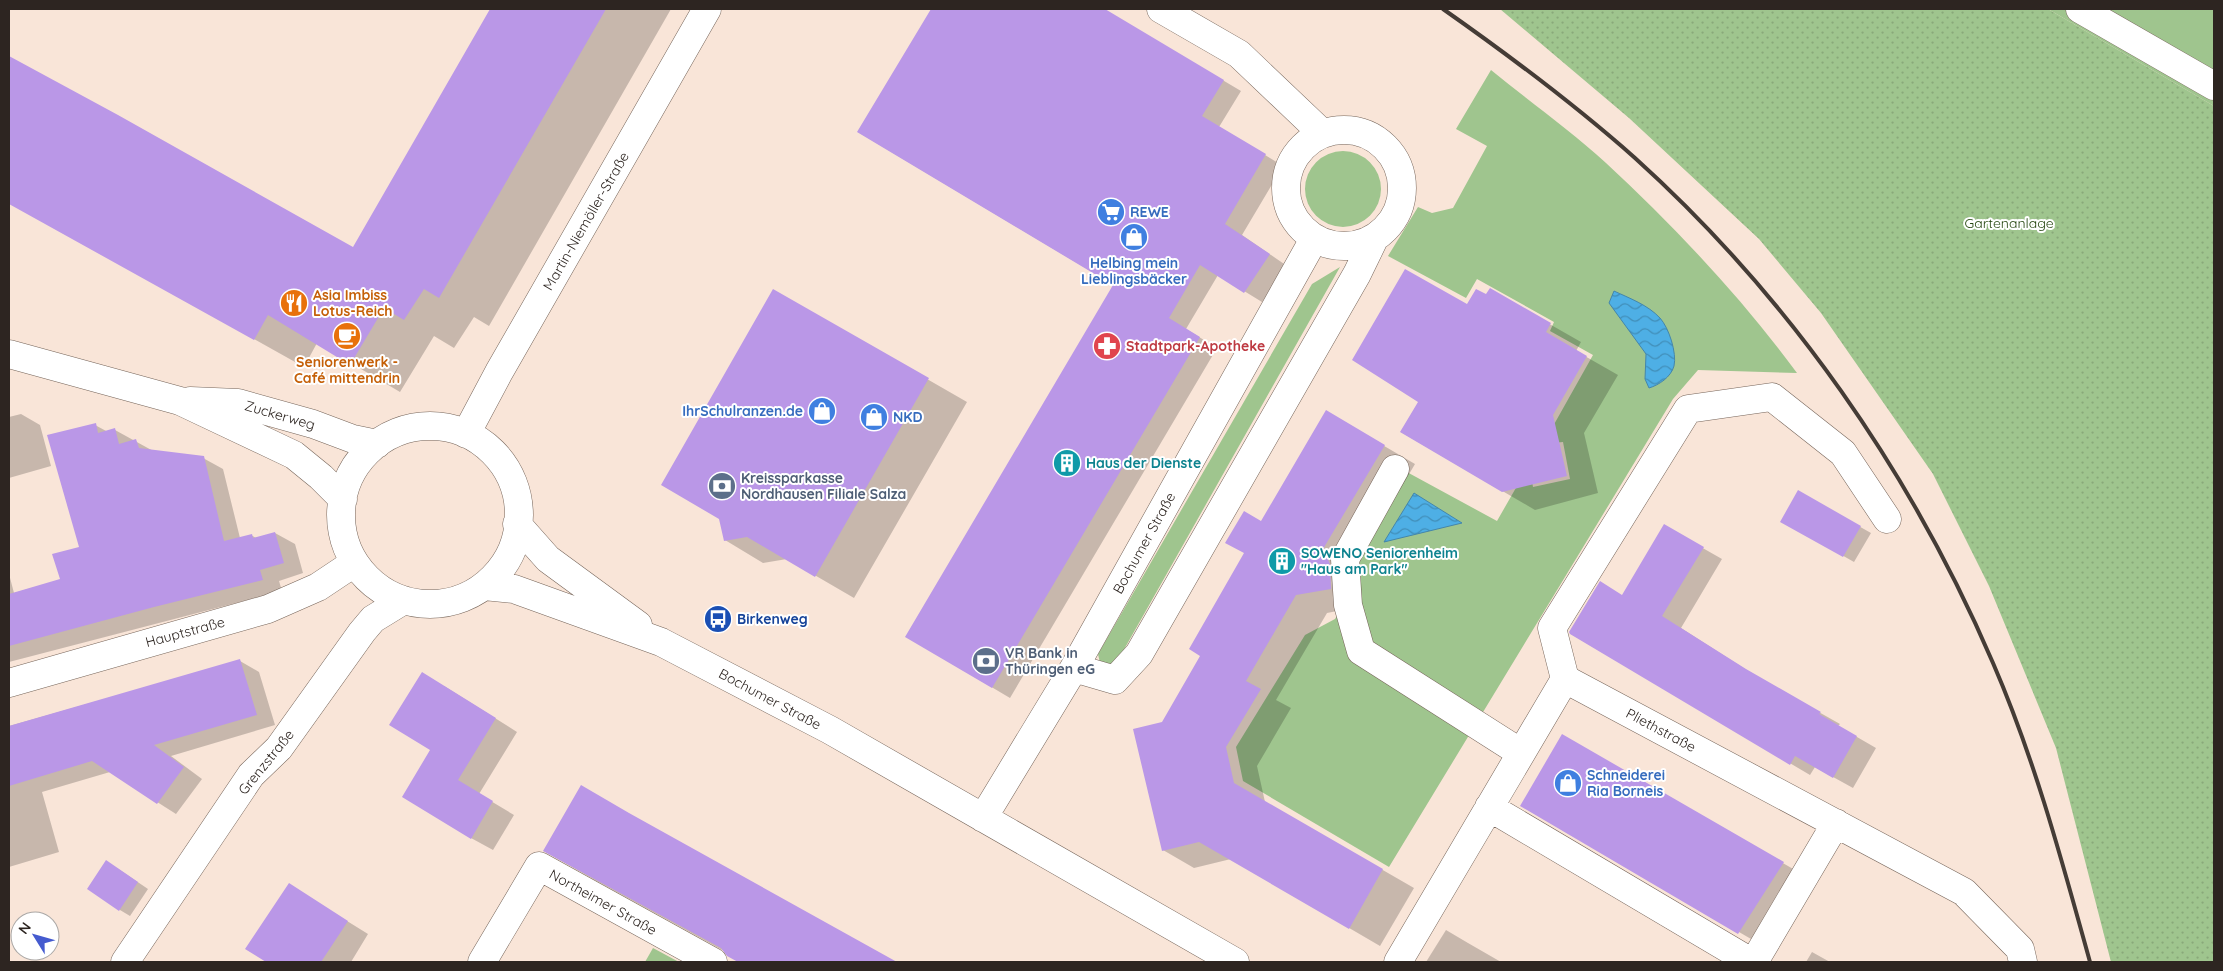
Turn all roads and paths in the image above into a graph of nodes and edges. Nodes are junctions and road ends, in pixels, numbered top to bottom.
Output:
1 (707, 9) edge
2 (1161, 9) edge
3 (2080, 9) edge
4 (2214, 86) edge
5 (1322, 133) junction
6 (1374, 239) junction
7 (1314, 240) junction
8 (9, 354) edge
9 (180, 401) junction
10 (466, 434) junction
11 (377, 444) junction
12 (1396, 469) dead end
13 (342, 499) junction
14 (1887, 518) dead end
15 (517, 524) junction
16 (354, 563) junction
17 (484, 586) junction
18 (404, 600) junction
19 (661, 642) junction
20 (1074, 668) junction
21 (1565, 679) junction
22 (9, 683) edge
23 (1521, 752) junction
24 (1489, 808) junction
25 (983, 818) junction
26 (1836, 823) junction
27 (1199, 953) edge
28 (125, 962) edge
29 (482, 962) edge
30 (713, 962) edge
31 (1235, 962) edge
32 (1398, 962) edge
33 (1753, 962) edge
34 (2023, 962) edge

1 - 10 street, Martin-Niemöller-Straße
2 - 5 street
3 - 4 street
5 - 6 street
5 - 7 street
6 - 7 street
6 - 20 street
7 - 20 street, Bochumer Straße
8 - 9 street, Zuckerweg
9 - 11 street, Zuckerweg
9 - 13 street, Zuckerweg
10 - 11 street
10 - 15 street
11 - 13 street
12 - 23 street
13 - 16 street
14 - 21 street
15 - 17 street
15 - 19 street, Bochumer Straße
16 - 18 street
16 - 22 street, Hauptstraße
17 - 18 street
17 - 19 street, Bochumer Straße
18 - 28 street, Grenzstraße
19 - 25 street, Bochumer Straße
20 - 25 street, Bochumer Straße
21 - 23 street
21 - 26 street, Pliethstraße
23 - 24 street
24 - 32 street
24 - 33 street
25 - 27 street, Bochumer Straße
26 - 33 street
26 - 34 street, Pliethstraße
27 - 31 street, Bochumer Straße
29 - 30 street, Northeimer Straße

